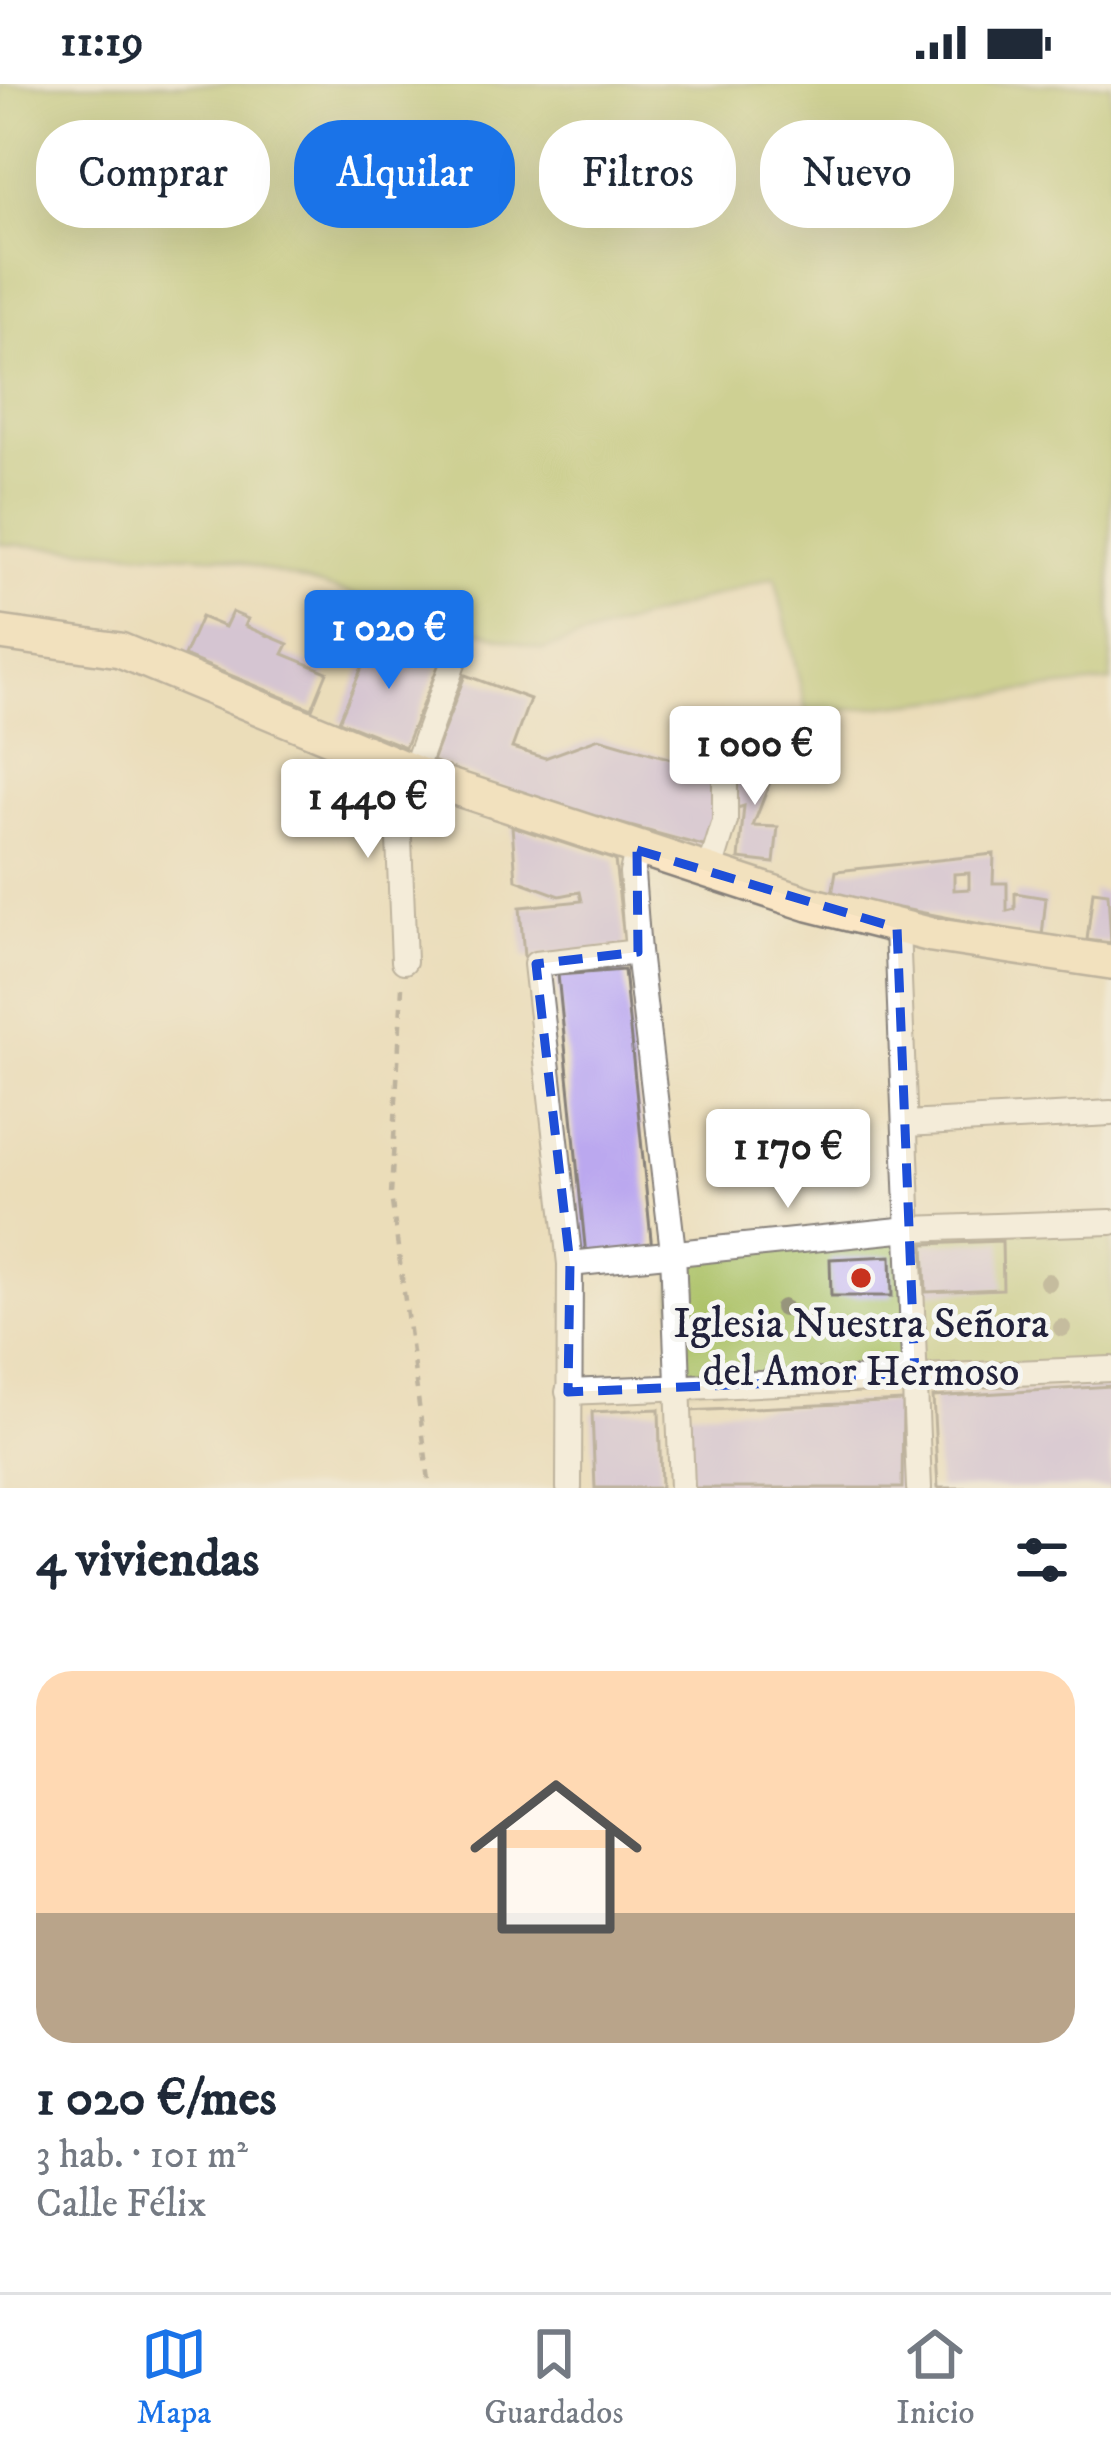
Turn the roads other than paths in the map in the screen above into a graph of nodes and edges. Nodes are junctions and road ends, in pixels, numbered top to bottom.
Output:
1 (0, 633) edge
2 (455, 658) dead end
3 (725, 762) dead end
4 (411, 772) junction
5 (637, 850) junction
6 (709, 873) junction
7 (897, 928) junction
8 (638, 952) junction
9 (404, 961) road end
10 (1111, 962) edge
11 (1111, 1113) edge
12 (907, 1124) junction
13 (1111, 1222) edge
14 (909, 1229) junction
15 (673, 1251) junction
16 (570, 1264) junction
17 (1111, 1369) edge
18 (915, 1377) junction
19 (677, 1387) junction
20 (568, 1392) junction
21 (568, 1488) edge
22 (682, 1488) edge
23 (920, 1488) edge

1 - 4 main road
2 - 4 street
3 - 6 street
4 - 5 main road
4 - 9 street
5 - 6 main road
5 - 8 street
6 - 7 main road
7 - 10 main road
7 - 12 street
8 - 15 street
8 - 16 street
11 - 12 street
12 - 14 street
13 - 14 street
14 - 15 street
14 - 18 street
15 - 16 street
15 - 19 street
16 - 20 street
17 - 18 street
18 - 19 street
18 - 23 street
19 - 20 street
19 - 22 street
20 - 21 street

